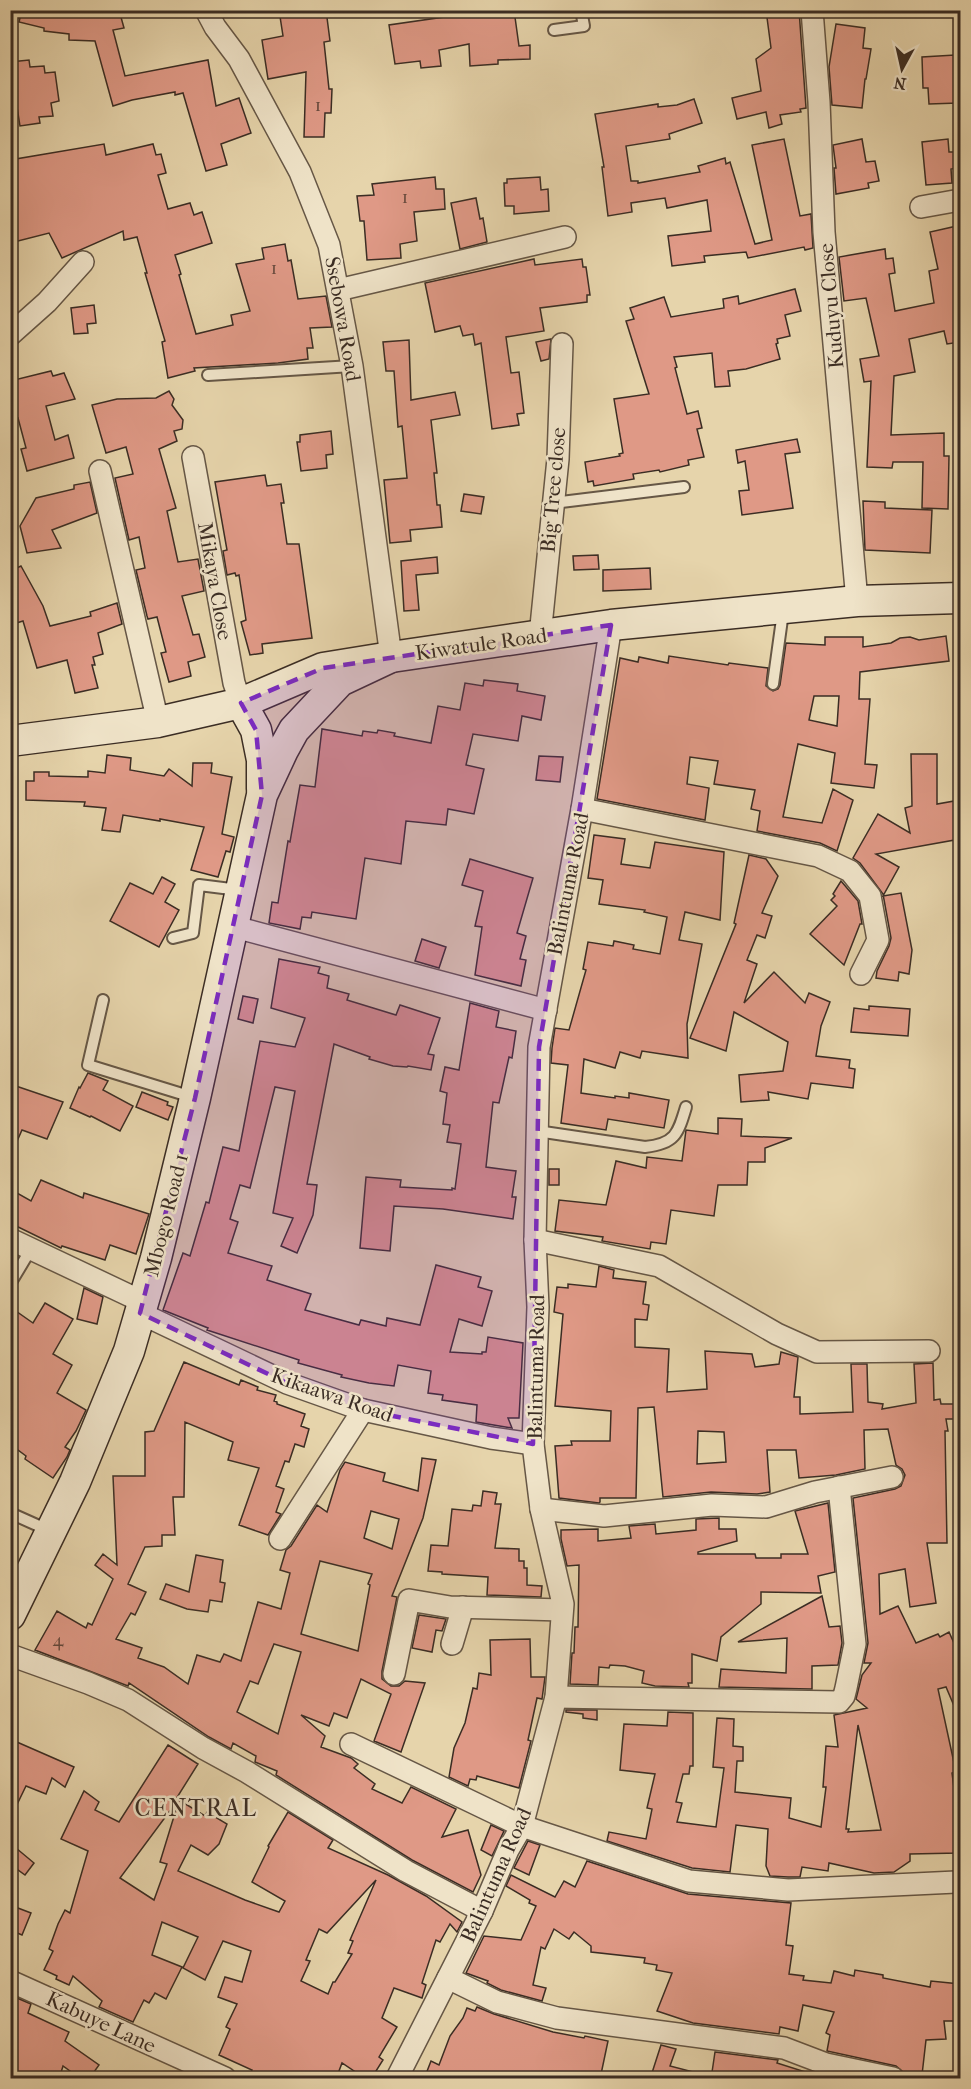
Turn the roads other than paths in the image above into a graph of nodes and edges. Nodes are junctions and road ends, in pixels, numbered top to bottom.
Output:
1 (206, 10) edge
2 (581, 10) edge
3 (812, 10) edge
4 (554, 30) dead end
5 (960, 200) edge
6 (921, 207) dead end
7 (565, 237) dead end
8 (83, 262) dead end
9 (338, 291) junction
10 (10, 335) edge
11 (562, 344) dead end
12 (352, 366) junction
13 (208, 375) dead end
14 (193, 457) dead end
15 (100, 471) dead end
16 (684, 487) dead end
17 (553, 503) junction
18 (960, 598) edge
19 (857, 601) junction
20 (784, 608) junction
21 (611, 625) junction
22 (540, 636) junction
23 (391, 657) junction
24 (773, 684) dead end
25 (242, 703) junction
26 (158, 722) junction
27 (10, 741) edge
28 (262, 795) junction
29 (582, 809) junction
30 (240, 890) junction
31 (231, 926) junction
32 (173, 938) dead end
33 (861, 974) dead end
34 (103, 1000) dead end
35 (546, 1010) junction
36 (195, 1098) junction
37 (686, 1107) dead end
38 (537, 1131) junction
39 (10, 1239) edge
40 (535, 1240) junction
41 (31, 1249) junction
42 (10, 1284) edge
43 (142, 1308) junction
44 (929, 1351) dead end
45 (363, 1410) junction
46 (534, 1444) junction
47 (892, 1477) dead end
48 (839, 1487) junction
49 (540, 1509) junction
50 (10, 1513) edge
51 (51, 1531) junction
52 (280, 1539) dead end
53 (464, 1607) junction
54 (562, 1610) junction
55 (10, 1615) edge
56 (452, 1644) dead end
57 (10, 1655) edge
58 (394, 1674) dead end
59 (556, 1697) junction
60 (351, 1744) dead end
61 (522, 1826) junction
62 (956, 1882) dead end
63 (482, 1911) junction
64 (448, 1978) junction
65 (10, 1981) edge
66 (225, 2079) edge
67 (397, 2079) edge
68 (893, 2079) edge

1 - 9 street, Ssebowa Road
2 - 4 lane
3 - 19 street, Kuduyu Close
5 - 6 street
7 - 9 street
8 - 10 street
9 - 12 street, Ssebowa Road
11 - 17 street, Big Tree close
12 - 13 lane
12 - 23 street, Ssebowa Road
14 - 25 street, Mikaya Close
15 - 26 street
16 - 17 lane
17 - 22 street, Big Tree close
18 - 19 main road, Kiwatule Road
19 - 20 main road, Kiwatule Road
20 - 21 main road, Kiwatule Road
20 - 24 lane
21 - 22 main road, Kiwatule Road
21 - 29 street, Balintuma Road
22 - 23 main road, Kiwatule Road
23 - 25 main road, Kiwatule Road
23 - 28 main road, Mbogo Road 1
25 - 26 main road, Kiwatule Road
25 - 28 main road, Mbogo Road 1
26 - 27 main road, Kiwatule Road
28 - 30 main road, Mbogo Road 1
29 - 33 street
29 - 35 street, Balintuma Road
30 - 31 main road, Mbogo Road 1
30 - 32 lane
31 - 35 street
31 - 36 main road, Mbogo Road 1
34 - 36 lane
35 - 38 street, Balintuma Road
36 - 43 main road, Mbogo Road 1
37 - 38 lane
38 - 40 street, Balintuma Road
39 - 41 street, Kikaawa Road
40 - 44 street
40 - 46 street, Balintuma Road
41 - 42 lane
41 - 43 street, Kikaawa Road
43 - 45 street, Kikaawa Road
43 - 51 main road, Mbogo Road 1
45 - 46 street, Kikaawa Road
45 - 52 street
46 - 49 street, Balintuma Road
47 - 48 street
48 - 49 street
48 - 59 street
49 - 54 street, Balintuma Road
50 - 51 lane
51 - 55 main road, Mbogo Road 1
53 - 54 street
53 - 56 street
53 - 58 street
54 - 59 street, Balintuma Road
57 - 63 street
59 - 61 street, Balintuma Road
60 - 61 street
61 - 62 street
61 - 63 street, Balintuma Road
63 - 64 street, Balintuma Road
64 - 67 street, Balintuma Road
64 - 68 street
65 - 66 street, Kabuye Lane

